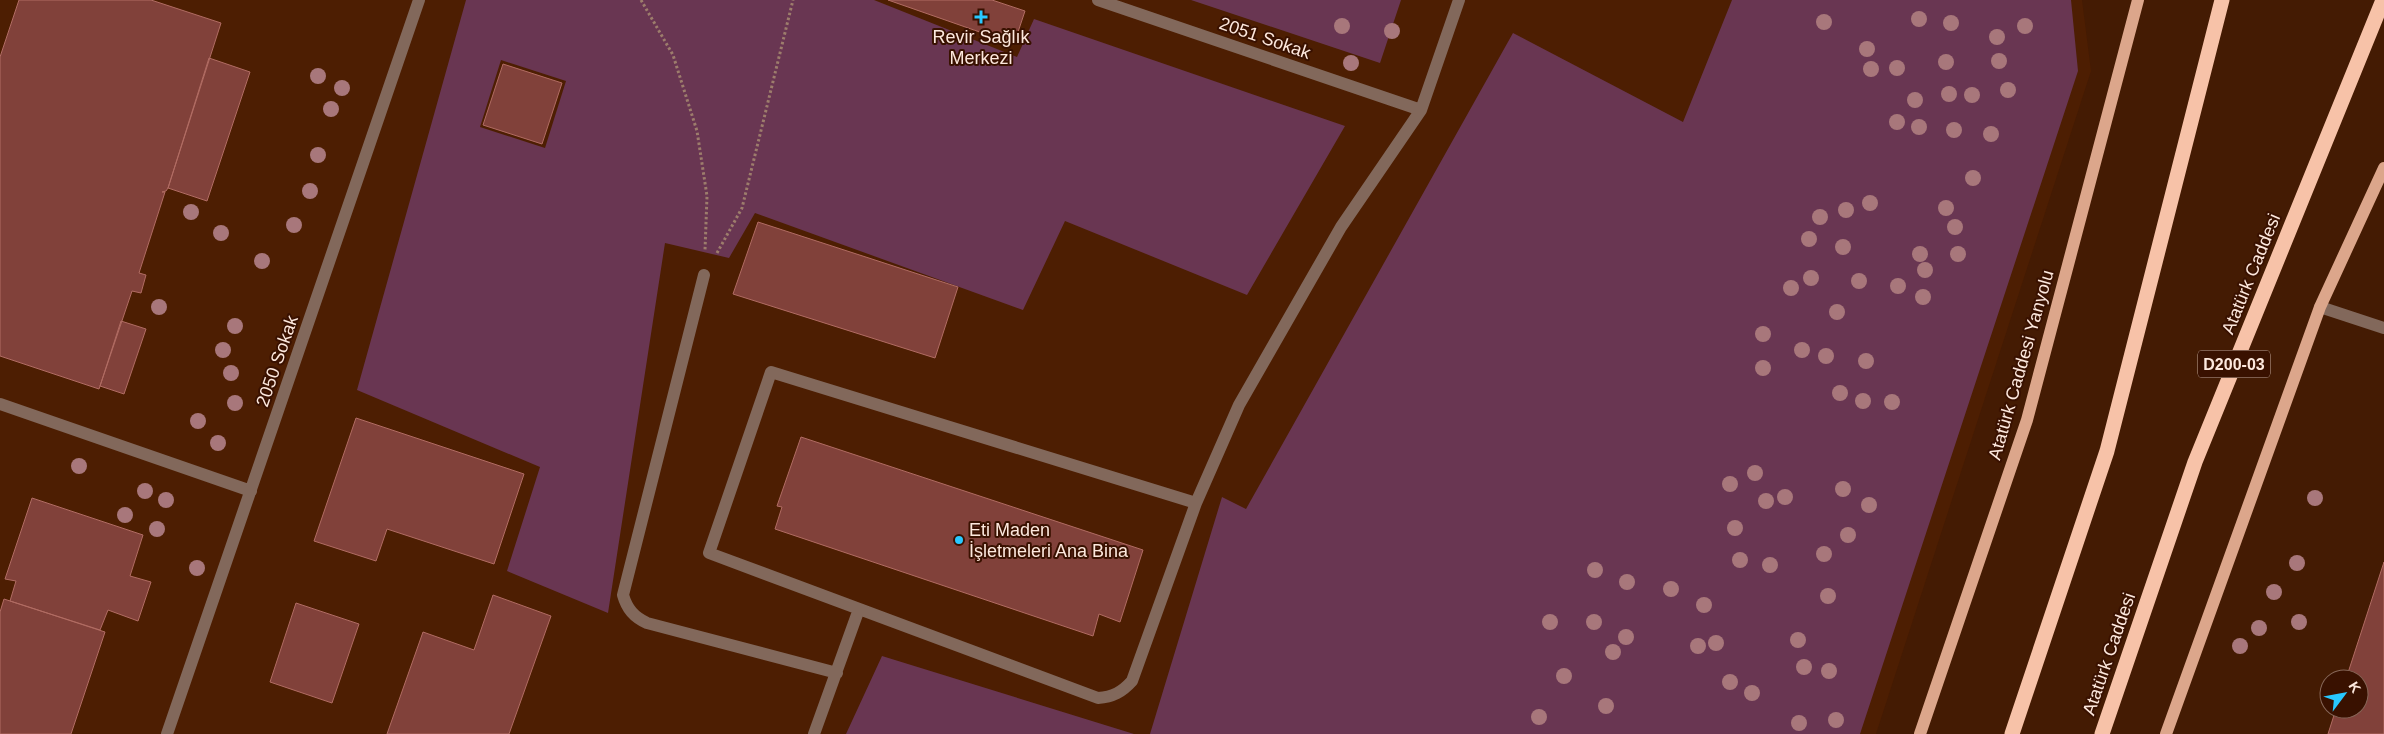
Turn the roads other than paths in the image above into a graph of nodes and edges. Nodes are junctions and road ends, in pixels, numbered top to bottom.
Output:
1 (419, 0) edge
2 (1098, 0) edge
3 (1459, 0) edge
4 (2138, 0) edge
5 (2222, 0) edge
6 (2383, 0) edge
7 (1421, 110) junction
8 (2384, 168) edge
9 (704, 275) road end
10 (2320, 306) junction
11 (2384, 328) edge
12 (0, 404) edge
13 (251, 491) junction
14 (1196, 504) junction
15 (859, 610) junction
16 (837, 673) junction
17 (167, 734) edge
18 (814, 734) edge
19 (1920, 734) edge
20 (2012, 734) edge
21 (2102, 734) edge
22 (2166, 734) edge

1 - 13 lane, 2050 Sokak
2 - 7 lane, 2051 Sokak
3 - 7 lane
4 - 19 main road, Atatürk Caddesi Yanyolu
5 - 20 highway
6 - 21 highway, Atatürk Caddesi / D200-03
7 - 14 lane
8 - 10 main road
9 - 16 lane
10 - 11 lane
10 - 22 main road
12 - 13 lane
13 - 17 lane, 2050 Sokak
14 - 15 lane
14 - 15 lane
15 - 16 lane
16 - 18 lane

